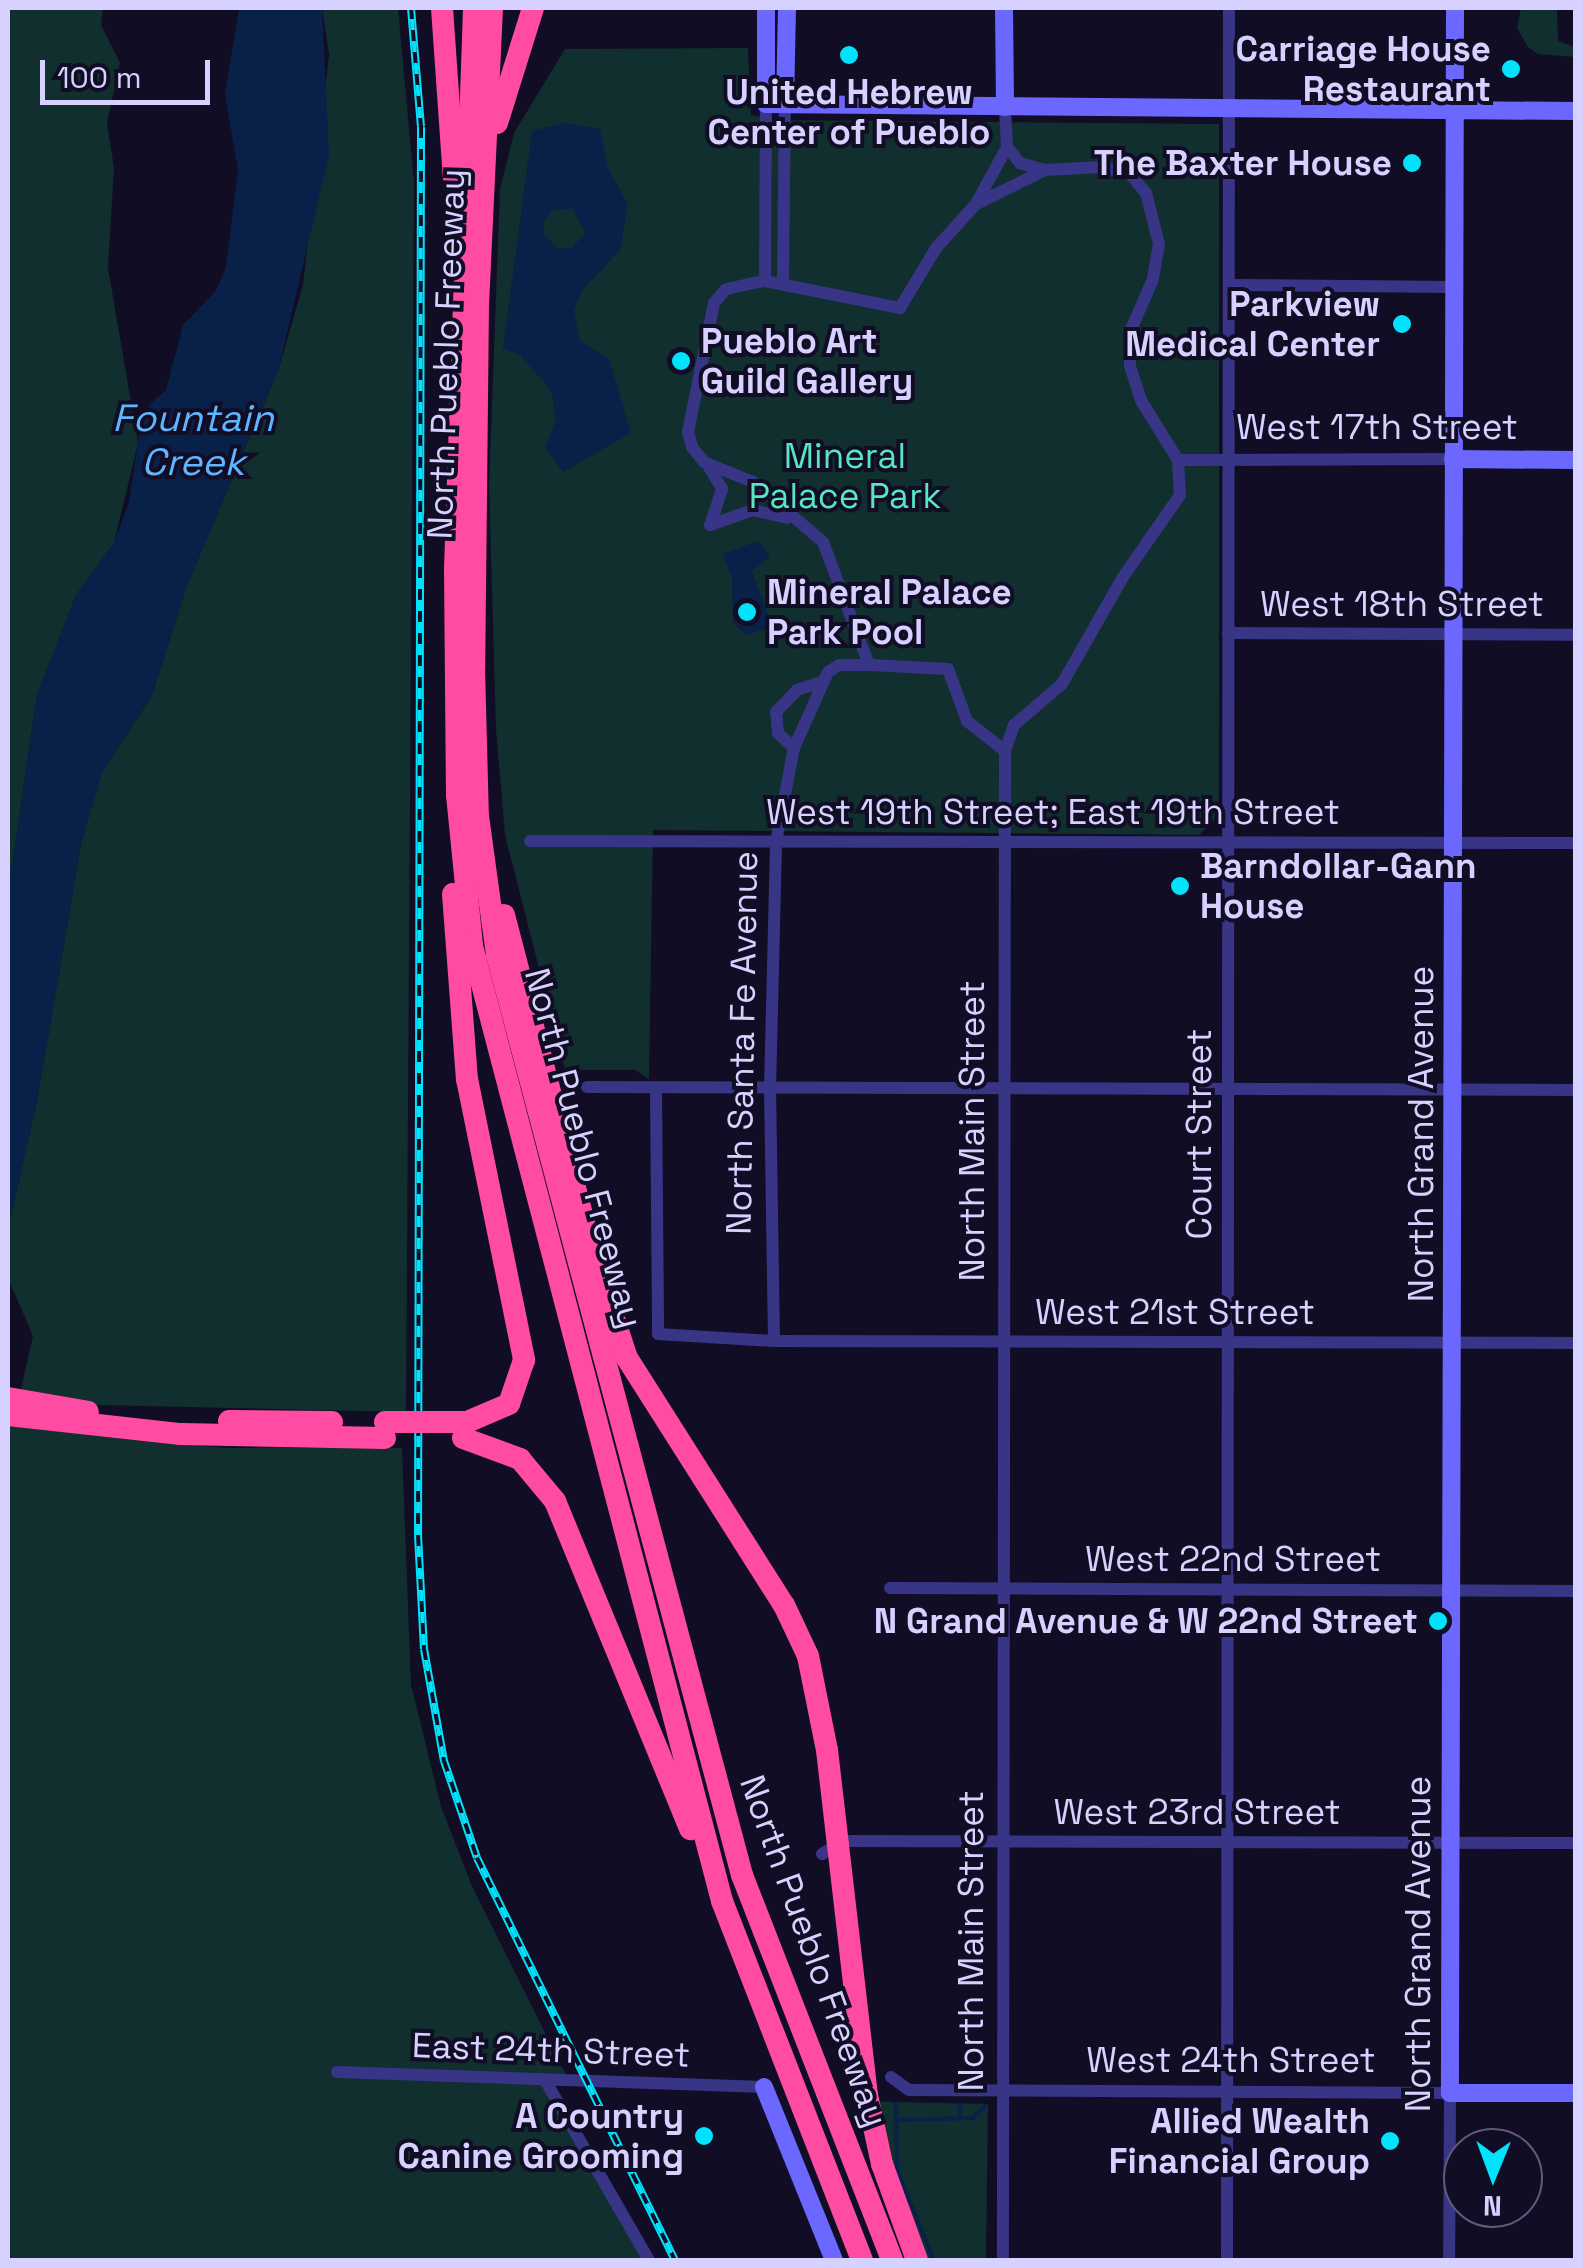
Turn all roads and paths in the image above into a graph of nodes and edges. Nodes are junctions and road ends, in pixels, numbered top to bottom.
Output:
1 (442, 8) edge
2 (474, 8) edge
3 (492, 8) edge
4 (532, 8) edge
5 (766, 8) edge
6 (786, 8) edge
7 (1004, 8) edge
8 (1229, 8) edge
9 (1456, 8) edge
10 (776, 104) junction
11 (1005, 107) junction
12 (1230, 111) junction
13 (1576, 111) edge
14 (1455, 112) junction
15 (1006, 147) junction
16 (486, 165) junction
17 (1045, 170) junction
18 (976, 204) junction
19 (462, 227) junction
20 (765, 281) junction
21 (783, 282) junction
22 (1230, 285) junction
23 (1454, 287) junction
24 (1229, 459) junction
25 (1453, 459) junction
26 (1178, 460) junction
27 (1576, 460) edge
28 (704, 462) junction
29 (793, 521) junction
30 (1228, 634) junction
31 (1454, 635) junction
32 (1576, 636) edge
33 (870, 665) junction
34 (822, 682) junction
35 (794, 748) junction
36 (1004, 750) junction
37 (457, 796) junction
38 (478, 816) junction
39 (776, 837) junction
40 (530, 842) dead end
41 (1005, 842) junction
42 (1229, 842) junction
43 (1454, 842) junction
44 (1576, 843) edge
45 (587, 1087) dead end
46 (656, 1090) junction
47 (770, 1090) junction
48 (1004, 1090) junction
49 (1576, 1090) edge
50 (1229, 1092) junction
51 (1454, 1094) junction
52 (774, 1341) junction
53 (1005, 1341) junction
54 (1454, 1342) junction
55 (1228, 1343) junction
56 (1576, 1343) edge
57 (8, 1398) edge
58 (8, 1415) edge
59 (97, 1421) junction
60 (472, 1434) junction
61 (890, 1588) dead end
62 (1005, 1588) junction
63 (1228, 1589) junction
64 (1450, 1590) junction
65 (1576, 1590) edge
66 (1003, 1841) junction
67 (1226, 1842) junction
68 (1452, 1842) junction
69 (1576, 1842) edge
70 (830, 1849) junction
71 (722, 1901) junction
72 (337, 2072) dead end
73 (891, 2077) dead end
74 (545, 2080) junction
75 (764, 2087) joint
76 (1004, 2092) junction
77 (1227, 2092) junction
78 (1450, 2092) junction
79 (1576, 2093) edge
80 (649, 2260) edge
81 (834, 2260) edge
82 (862, 2260) edge
83 (892, 2260) edge
84 (918, 2260) edge
85 (1004, 2260) edge
86 (1227, 2260) edge
87 (1449, 2260) edge

1 - 19 highway
2 - 19 highway, North Pueblo Freeway
3 - 16 highway, North Pueblo Freeway
4 - 16 highway
5 - 10 street
6 - 10 street
7 - 11 street
8 - 12 street, Court Street
9 - 14 street, North Grand Avenue
10 - 11 street
10 - 20 street
10 - 21 street
11 - 12 street
11 - 15 street
12 - 14 street
12 - 22 street, Court Street
13 - 14 street
14 - 23 street, North Grand Avenue
15 - 17 street
15 - 18 street
16 - 38 highway, North Pueblo Freeway
17 - 18 street
17 - 26 street
18 - 21 street
19 - 37 highway, North Pueblo Freeway
20 - 21 street
20 - 28 street
22 - 23 street
22 - 24 street, Court Street
23 - 25 street, North Grand Avenue
24 - 25 street, West 17th Street
24 - 26 street, West 17th Street
24 - 30 street, Court Street
25 - 27 street, West 17th Street
25 - 31 street, North Grand Avenue
26 - 36 street
28 - 29 street
28 - 29 street
29 - 33 street
30 - 31 street, West 18th Street
30 - 42 street, Court Street
31 - 32 street, West 18th Street
31 - 43 street, North Grand Avenue
33 - 34 street, North Santa Fe Avenue
33 - 36 street, North Santa Fe Avenue
34 - 35 street, North Santa Fe Avenue
34 - 35 street, North Santa Fe Avenue
35 - 39 street, North Santa Fe Avenue
36 - 41 street, North Main Street
37 - 60 highway
37 - 71 highway, North Pueblo Freeway
38 - 70 highway
38 - 83 highway, North Pueblo Freeway
39 - 40 street, West 19th Street; East 19th Street
39 - 41 street, West 19th Street; East 19th Street
39 - 47 street, North Santa Fe Avenue
41 - 42 street, West 19th Street; East 19th Street
41 - 48 street, North Main Street
42 - 43 street, West 19th Street; East 19th Street
42 - 50 street, Court Street
43 - 44 street, West 19th Street; East 19th Street
43 - 51 street, North Grand Avenue
45 - 46 street
46 - 47 street
46 - 52 street, West 21st Street
47 - 48 street
47 - 52 street, North Santa Fe Avenue
48 - 50 street
48 - 53 street, North Main Street
49 - 51 street
50 - 51 street
50 - 55 street, Court Street
51 - 54 street, North Grand Avenue
52 - 53 street, West 21st Street
53 - 55 street, West 21st Street
53 - 62 street, North Main Street
54 - 55 street, West 21st Street
54 - 56 street, West 21st Street
54 - 64 street, North Grand Avenue
55 - 63 street, Court Street
57 - 59 highway
58 - 59 highway
59 - 60 highway, bridge
60 - 71 highway
61 - 62 street, West 22nd Street
62 - 63 street, West 22nd Street
62 - 66 street, North Main Street
63 - 64 street, West 22nd Street
63 - 67 street, Court Street
64 - 65 street, West 22nd Street
64 - 68 street, North Grand Avenue
66 - 67 street, West 23rd Street
66 - 70 street, West 23rd Street
66 - 76 street, North Main Street
67 - 68 street, West 23rd Street
67 - 77 street, Court Street
68 - 69 street, West 23rd Street
68 - 78 street, North Grand Avenue
70 - 84 highway
71 - 82 highway, North Pueblo Freeway
72 - 74 street, East 24th Street
73 - 76 street, West 24th Street
74 - 75 street, East 24th Street
74 - 80 street
75 - 81 street
76 - 77 street, West 24th Street
76 - 85 street, North Main Street
77 - 78 street, West 24th Street
77 - 86 street, Court Street
78 - 79 street, West 24th Street
78 - 87 street, North Grand Avenue

